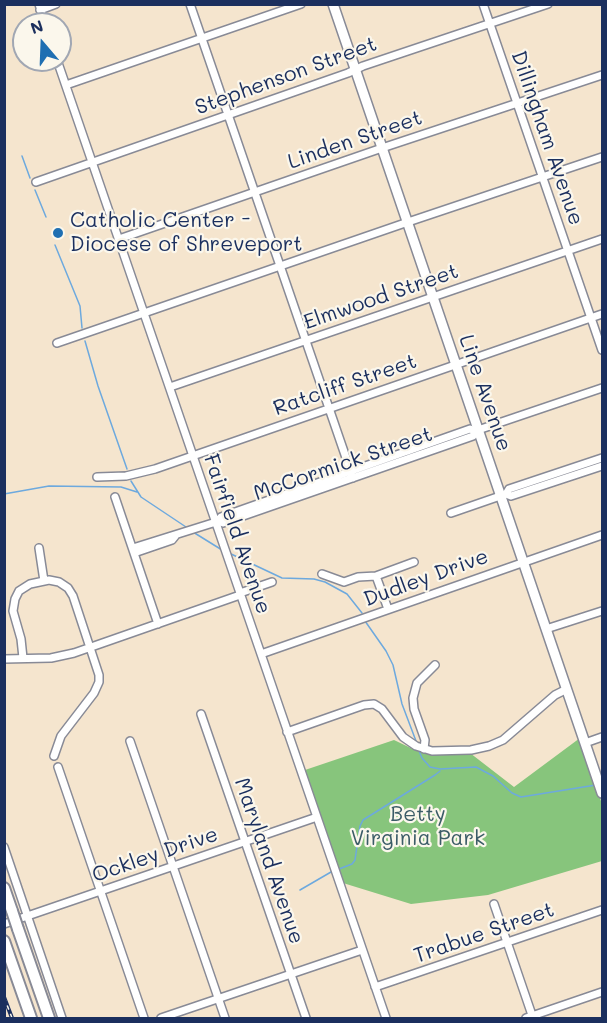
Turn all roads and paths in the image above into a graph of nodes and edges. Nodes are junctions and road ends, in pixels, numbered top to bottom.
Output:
1 (56, 4) edge
2 (190, 4) edge
3 (301, 4) edge
4 (333, 4) edge
5 (483, 4) edge
6 (548, 4) edge
7 (39, 7) edge
8 (490, 24) junction
9 (202, 39) junction
10 (355, 69) junction
11 (61, 72) edge
12 (603, 75) edge
13 (66, 85) junction
14 (517, 103) junction
15 (228, 116) junction
16 (382, 148) junction
17 (603, 157) edge
18 (92, 162) junction
19 (543, 177) junction
20 (36, 182) dead end
21 (255, 192) junction
22 (408, 222) junction
23 (119, 239) junction
24 (603, 239) edge
25 (568, 251) junction
26 (280, 266) junction
27 (434, 296) junction
28 (144, 313) junction
29 (603, 314) edge
30 (591, 317) junction
31 (305, 340) junction
32 (57, 343) dead end
33 (603, 350) edge
34 (456, 363) junction
35 (170, 387) junction
36 (603, 388) edge
37 (329, 409) junction
38 (477, 430) junction
39 (193, 456) junction
40 (603, 458) edge
41 (603, 466) edge
42 (352, 474) junction
43 (97, 477) dead end
44 (503, 495) junction
45 (115, 497) dead end
46 (451, 513) dead end
47 (217, 521) junction
48 (603, 535) edge
49 (39, 548) dead end
50 (134, 550) junction
51 (523, 561) junction
52 (414, 562) dead end
53 (322, 574) dead end
54 (376, 576) junction
55 (44, 581) junction
56 (272, 582) dead end
57 (240, 594) junction
58 (388, 609) junction
59 (603, 611) edge
60 (158, 624) junction
61 (546, 630) junction
62 (90, 648) junction
63 (261, 654) junction
64 (22, 658) junction
65 (4, 659) edge
66 (435, 665) dead end
67 (567, 689) junction
68 (201, 714) dead end
69 (287, 732) junction
70 (603, 737) edge
71 (130, 741) dead end
72 (585, 743) junction
73 (424, 749) junction
74 (54, 756) dead end
75 (58, 767) dead end
76 (602, 793) edge
77 (317, 817) junction
78 (246, 842) junction
79 (4, 847) edge
80 (173, 867) junction
81 (4, 888) edge
82 (102, 891) junction
83 (494, 904) dead end
84 (603, 910) edge
85 (27, 916) junction
86 (4, 924) edge
87 (4, 941) edge
88 (508, 942) junction
89 (362, 950) junction
90 (290, 974) junction
91 (375, 987) junction
92 (603, 992) edge
93 (218, 999) junction
94 (31, 1018) edge
95 (49, 1018) edge
96 (62, 1018) edge
97 (144, 1018) edge
98 (161, 1018) edge
99 (225, 1018) edge
100 (306, 1018) edge
101 (386, 1018) edge
102 (531, 1018) edge

1 - 7 street
2 - 9 street
3 - 9 street
4 - 10 main road, Line Avenue
5 - 8 street, Dillingham Avenue
6 - 8 street, Stephenson Street
8 - 10 street, Stephenson Street
8 - 14 street, Dillingham Avenue
9 - 13 street
9 - 15 street
10 - 15 street, Stephenson Street
10 - 16 main road, Line Avenue
11 - 13 street, Fairfield Avenue
12 - 14 street, Linden Street
13 - 18 street, Fairfield Avenue
14 - 16 street, Linden Street
14 - 19 street, Dillingham Avenue
15 - 18 street, Stephenson Street
15 - 21 street
16 - 21 street, Linden Street
16 - 22 main road, Line Avenue
17 - 19 street
18 - 20 street, Stephenson Street
18 - 23 street, Fairfield Avenue
19 - 22 street
19 - 25 street, Dillingham Avenue
21 - 23 street, Linden Street
21 - 26 street
22 - 26 street
22 - 27 main road, Line Avenue
23 - 28 street, Fairfield Avenue
24 - 25 street, Elmwood Street
25 - 27 street, Elmwood Street
25 - 30 street, Dillingham Avenue
26 - 28 street
26 - 31 street
27 - 31 street, Elmwood Street
27 - 34 main road, Line Avenue
28 - 32 street
28 - 35 street, Fairfield Avenue
29 - 30 street, Ratcliff Street
30 - 33 street, Dillingham Avenue
30 - 34 street, Ratcliff Street
31 - 35 street, Elmwood Street
31 - 37 street
34 - 37 street, Ratcliff Street
34 - 38 main road, Line Avenue
35 - 39 street, Fairfield Avenue
36 - 38 street, McCormick Street
37 - 39 street, Ratcliff Street
37 - 42 street
38 - 42 street, McCormick Street
38 - 44 main road, Line Avenue
39 - 43 street, Ratcliff Street
39 - 47 street, Fairfield Avenue
40 - 44 street
41 - 44 street
42 - 47 street, McCormick Street
44 - 46 street
44 - 51 main road, Line Avenue
45 - 50 street
47 - 50 street, McCormick Street
47 - 57 street, Fairfield Avenue
48 - 51 street, Dudley Drive
49 - 55 street
50 - 60 street
51 - 58 street, Dudley Drive
51 - 61 main road, Line Avenue
52 - 54 street
53 - 54 street
54 - 58 street
55 - 62 street
55 - 64 street
56 - 57 street
57 - 60 street
57 - 63 street, Fairfield Avenue
58 - 63 street, Dudley Drive
59 - 61 street
60 - 62 street
61 - 67 main road, Line Avenue
62 - 64 street
62 - 74 street
63 - 69 street, Fairfield Avenue
64 - 65 street
66 - 73 street
67 - 72 main road, Line Avenue
67 - 73 street
68 - 78 street, Maryland Avenue
69 - 73 street
69 - 77 street, Fairfield Avenue
70 - 72 street
71 - 80 street
72 - 76 main road, Line Avenue
75 - 82 street
77 - 78 street, Ockley Drive
77 - 89 street, Fairfield Avenue
78 - 80 street, Ockley Drive
78 - 90 street, Maryland Avenue
79 - 85 street
80 - 82 street, Ockley Drive
80 - 93 street
81 - 95 highway, bridge
82 - 85 street, Ockley Drive
82 - 97 street
83 - 88 street
84 - 88 street, Trabue Street
85 - 86 street, Ockley Drive
85 - 96 street
87 - 94 highway
88 - 91 street, Trabue Street
88 - 102 street
89 - 90 street
89 - 91 street, Fairfield Avenue
90 - 93 street
90 - 100 street, Maryland Avenue
91 - 101 street, Fairfield Avenue
92 - 102 street
93 - 98 street
93 - 99 street

